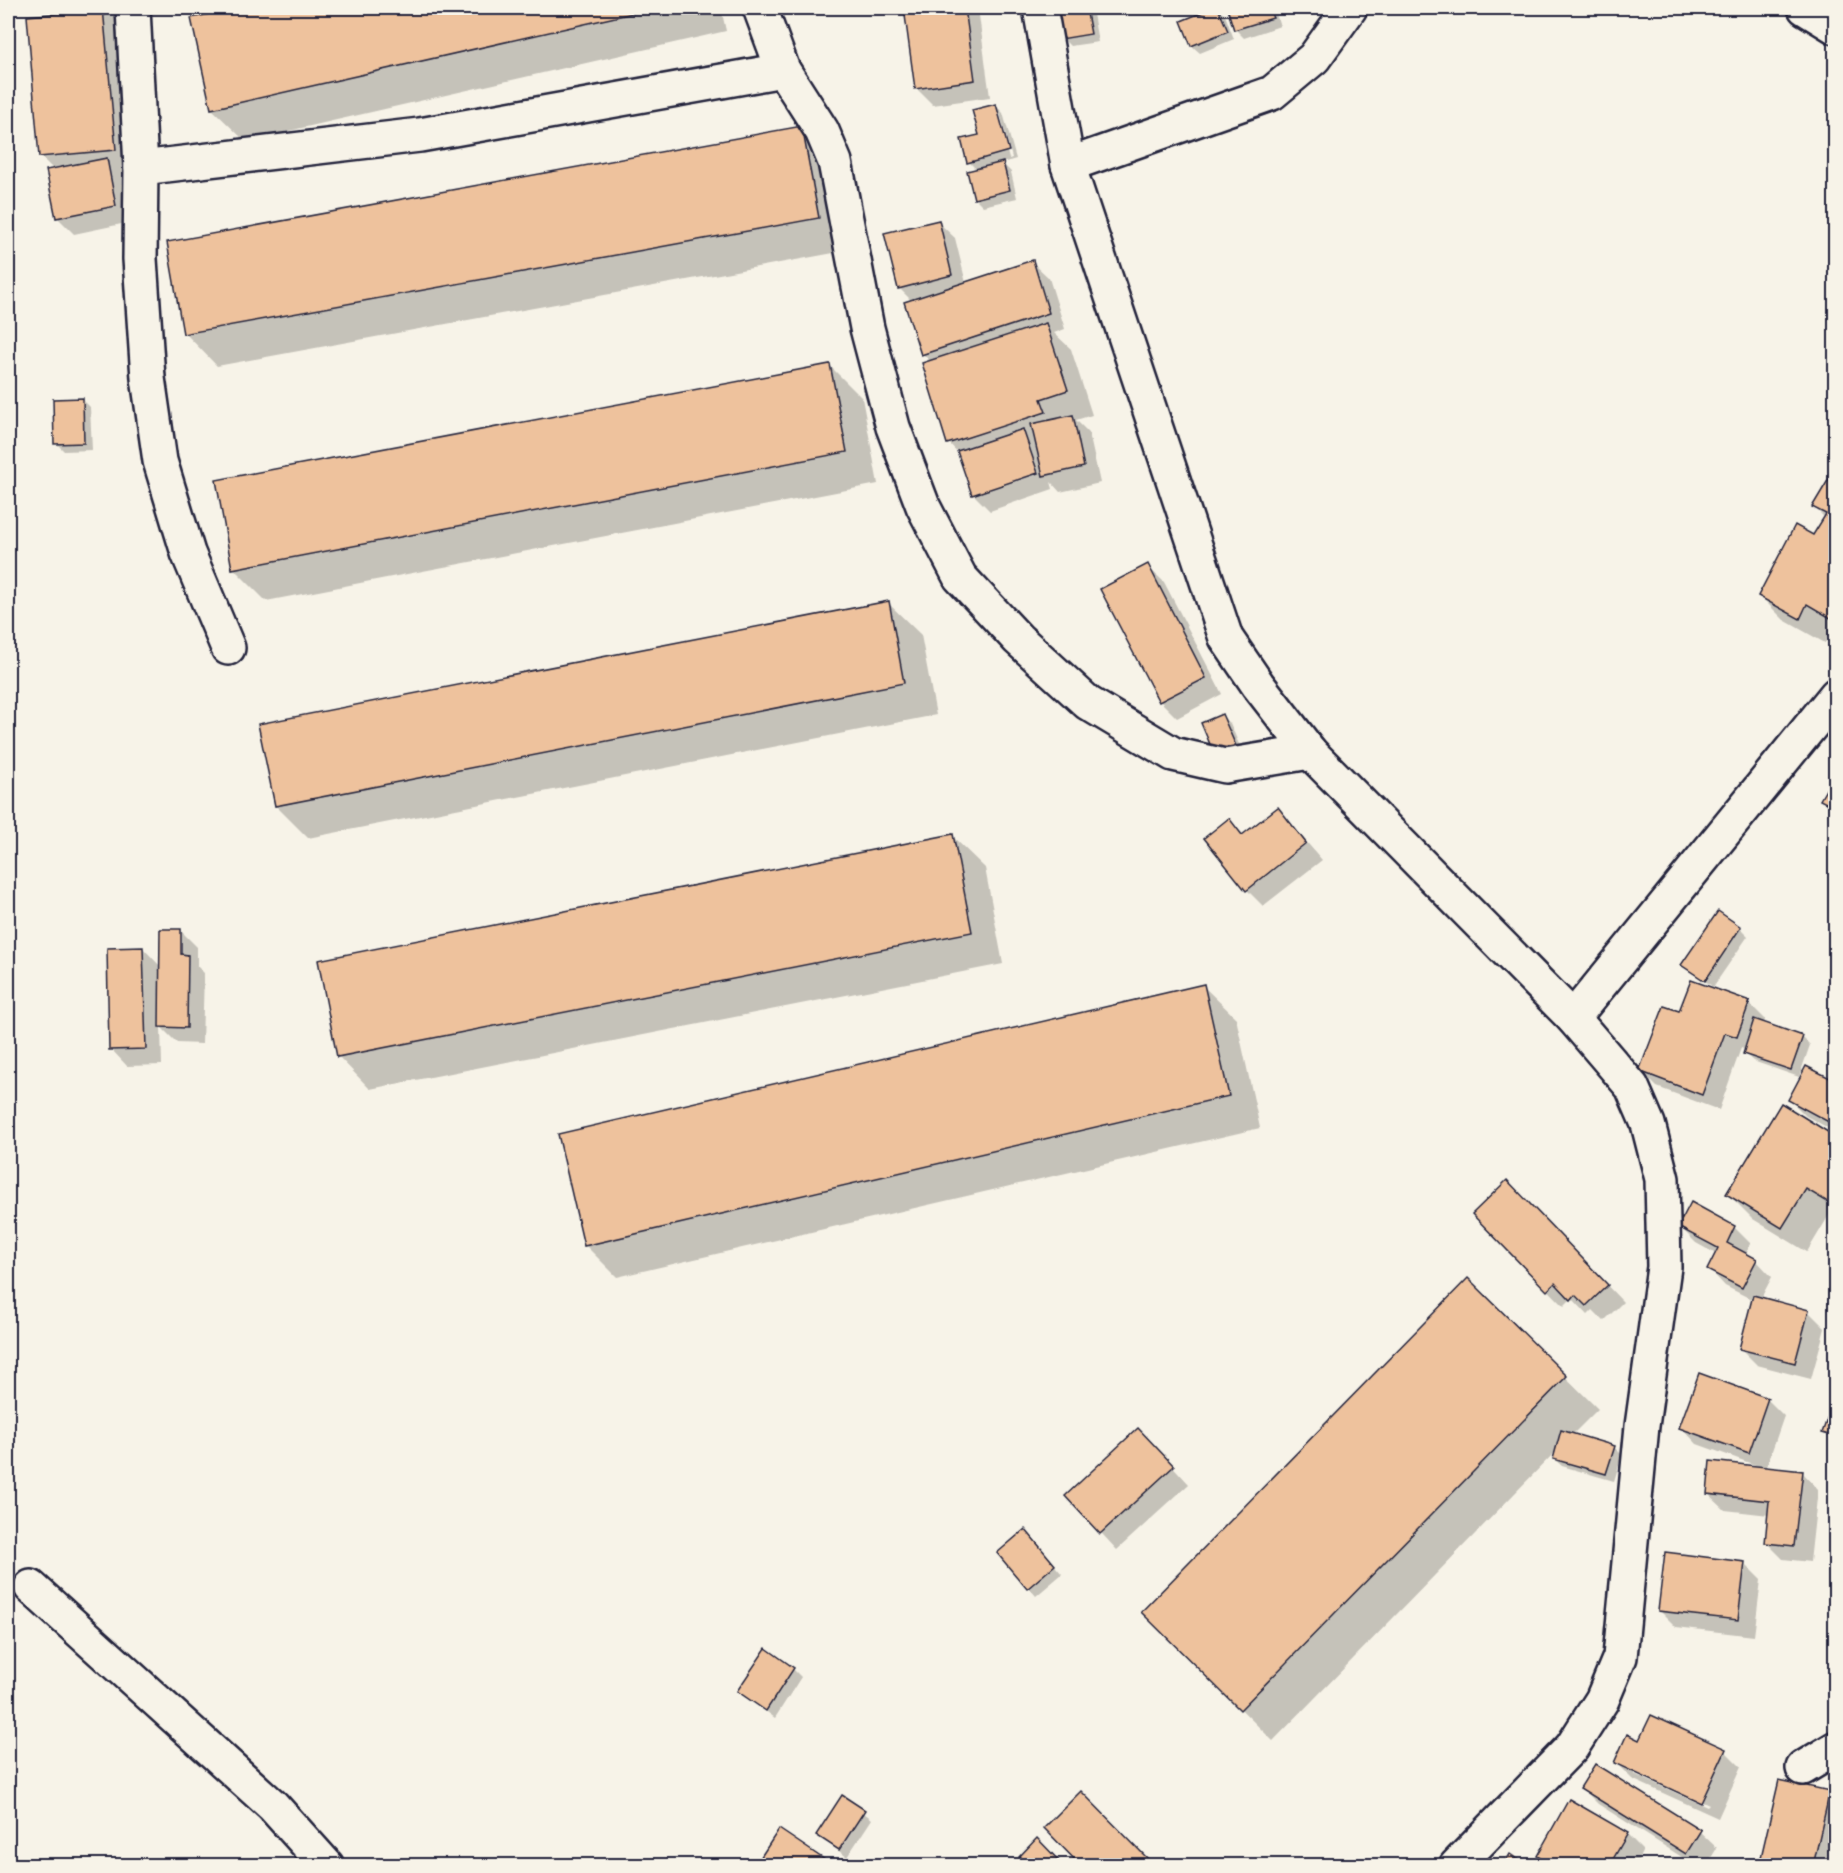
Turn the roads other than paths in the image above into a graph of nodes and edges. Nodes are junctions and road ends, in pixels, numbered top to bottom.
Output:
1 (133, 8) edge
2 (760, 8) edge
3 (1040, 8) edge
4 (1350, 8) edge
5 (1805, 8) edge
6 (1836, 27) edge
7 (783, 70) junction
8 (1068, 165) junction
9 (141, 168) junction
10 (228, 648) dead end
11 (1836, 694) edge
12 (1310, 752) junction
13 (1573, 1018) junction
14 (31, 1587) dead end
15 (1836, 1748) edge
16 (1803, 1768) dead end
17 (327, 1866) edge
18 (1456, 1866) edge

1 - 9 street
2 - 7 street
3 - 8 street
4 - 8 street
5 - 6 street
7 - 9 street
7 - 12 street
8 - 12 street
9 - 10 street
11 - 13 street
12 - 13 street
13 - 18 street
14 - 17 street
15 - 16 street

